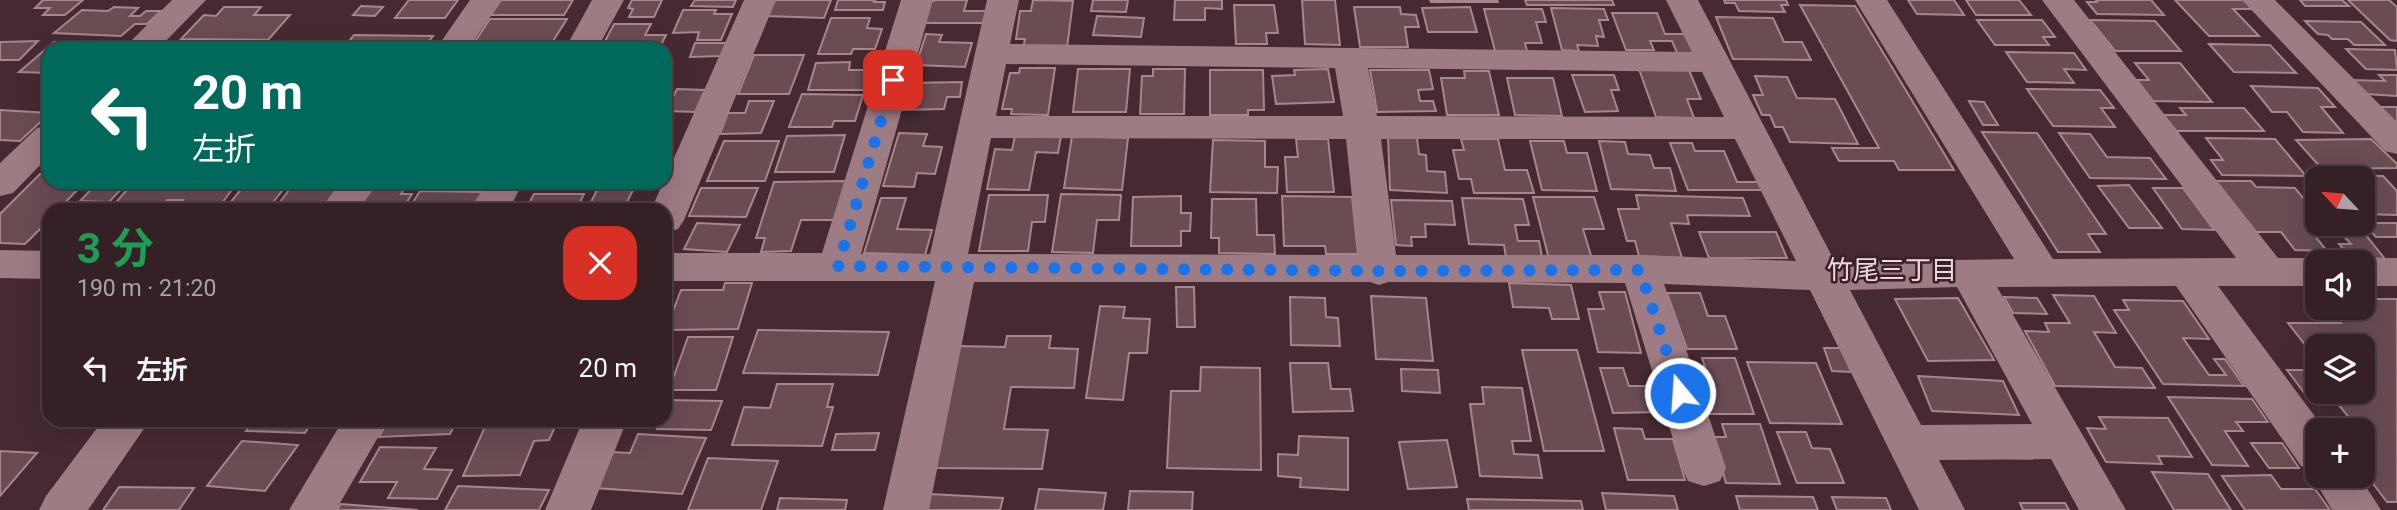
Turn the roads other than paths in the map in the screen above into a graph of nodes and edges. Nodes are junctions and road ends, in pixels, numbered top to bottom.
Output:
1 (190, 0) edge
2 (486, 0) edge
3 (608, 0) edge
4 (760, 0) edge
5 (917, 0) edge
6 (1003, 0) edge
7 (1682, 0) edge
8 (1871, 0) edge
9 (2058, 0) edge
10 (2258, 0) edge
11 (146, 42) edge
12 (457, 42) edge
13 (584, 42) edge
14 (990, 54) junction
15 (1349, 56) junction
16 (1714, 62) junction
17 (974, 127) junction
18 (1362, 128) junction
19 (1747, 128) junction
20 (42, 143) edge
21 (2397, 143) edge
22 (0, 184) edge
23 (672, 204) edge
24 (0, 264) edge
25 (42, 265) edge
26 (838, 266) junction
27 (957, 268) junction
28 (672, 269) edge
29 (1640, 270) junction
30 (1379, 271) junction
31 (2186, 271) junction
32 (1969, 272) junction
33 (2267, 272) junction
34 (2305, 272) edge
35 (2375, 272) edge
36 (2397, 272) edge
37 (2042, 273) junction
38 (1824, 276) junction
39 (123, 427) edge
40 (362, 427) edge
41 (602, 427) edge
42 (2305, 436) edge
43 (2064, 441) junction
44 (1909, 443) junction
45 (1704, 468) dead end
46 (2342, 488) edge
47 (62, 510) edge
48 (312, 510) edge
49 (568, 510) edge
50 (906, 510) edge
51 (1942, 510) edge
52 (2103, 510) edge
53 (2358, 510) edge

1 - 11 street
2 - 12 street
3 - 13 street
4 - 23 street
5 - 26 street
6 - 14 street
7 - 16 street
8 - 37 street
9 - 33 street
10 - 21 street
14 - 15 street
14 - 17 street
15 - 16 street
15 - 18 street
16 - 19 street
17 - 18 street
17 - 27 street
18 - 19 street
18 - 30 street
19 - 38 street
20 - 22 street
24 - 25 street
26 - 27 street
26 - 28 street
27 - 30 street
27 - 50 street
29 - 30 street
29 - 38 street
29 - 45 street
31 - 33 street
31 - 37 street
31 - 42 street
32 - 37 street
32 - 38 street
32 - 43 street
33 - 34 street
35 - 36 street
38 - 44 street
39 - 47 street
40 - 48 street
41 - 49 street
43 - 44 street
43 - 52 street
44 - 51 street
46 - 53 street

